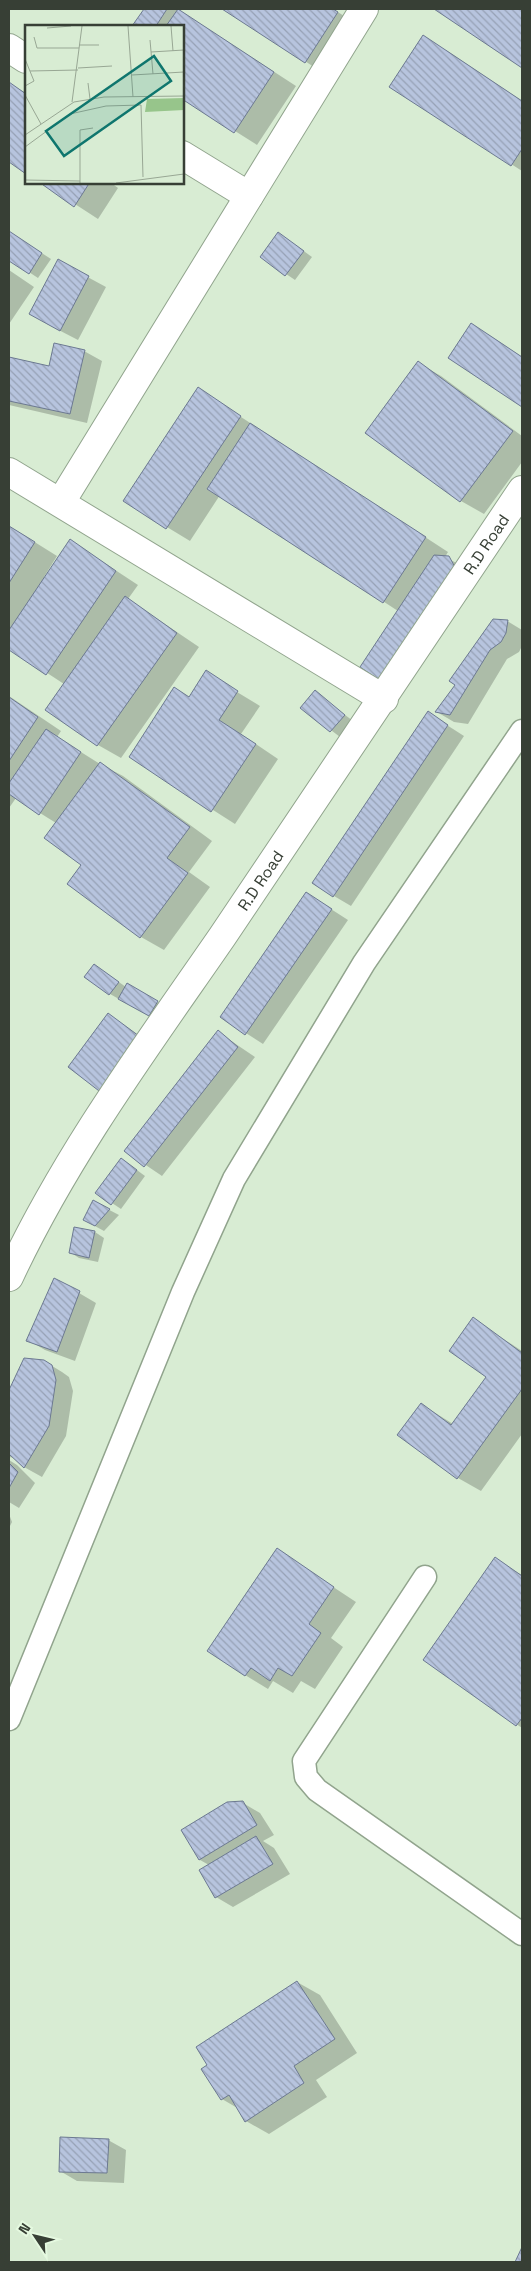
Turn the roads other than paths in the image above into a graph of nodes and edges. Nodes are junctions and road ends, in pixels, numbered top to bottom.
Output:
1 (364, 9) edge
2 (9, 48) edge
3 (25, 57) edge
4 (184, 155) edge
5 (249, 196) junction
6 (9, 472) edge
7 (522, 490) edge
8 (61, 502) junction
9 (384, 699) junction
10 (522, 731) edge
11 (9, 1277) edge
12 (425, 1577) dead end
13 (9, 1719) edge
14 (522, 1934) edge

1 - 5 street
2 - 3 street
4 - 5 street
5 - 8 street
6 - 8 street
7 - 9 street, R.D Road
8 - 9 street
9 - 11 street, R.D Road
10 - 13 lane
12 - 14 lane

